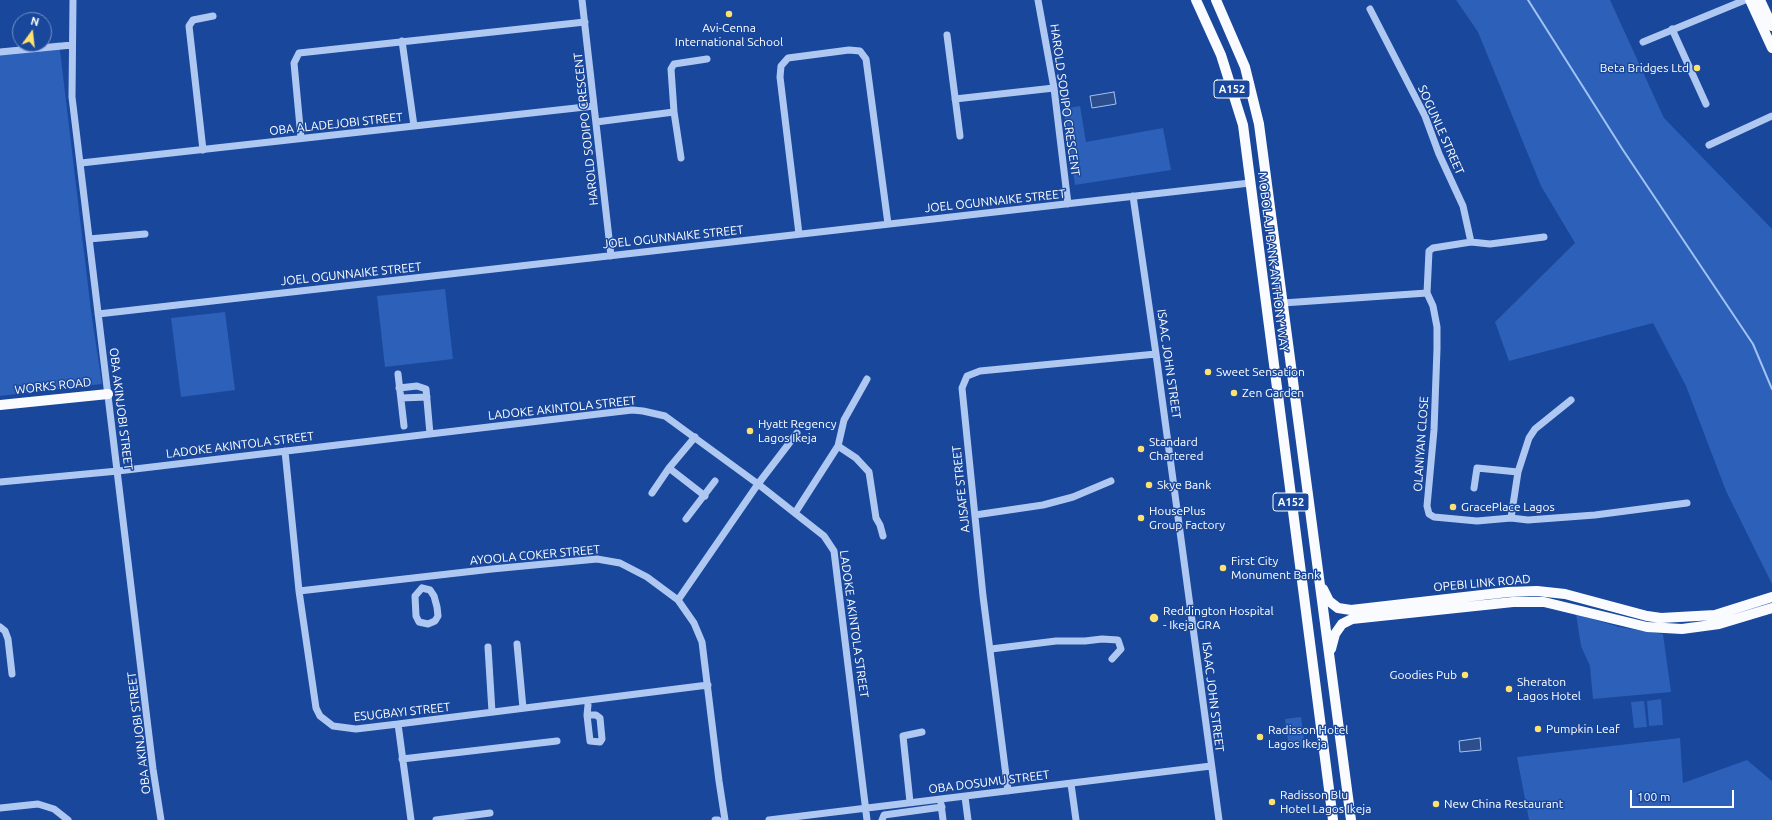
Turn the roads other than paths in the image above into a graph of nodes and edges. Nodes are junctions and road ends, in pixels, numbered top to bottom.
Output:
1 (73, 0) edge
2 (582, 0) edge
3 (1038, 0) edge
4 (1196, 0) edge
5 (1216, 0) edge
6 (1745, 0) edge
7 (1750, 0) edge
8 (1760, 0) edge
9 (1370, 9) dead end
10 (213, 16) dead end
11 (585, 22) junction
12 (1772, 26) edge
13 (1672, 29) junction
14 (947, 35) dead end
15 (402, 41) junction
16 (1643, 42) dead end
17 (72, 45) junction
18 (1772, 48) edge
19 (0, 52) edge
20 (707, 59) dead end
21 (1054, 88) junction
22 (955, 99) junction
23 (1706, 104) dead end
24 (594, 106) junction
25 (674, 112) junction
26 (1772, 116) edge
27 (596, 122) junction
28 (414, 126) junction
29 (960, 136) dead end
30 (301, 138) junction
31 (1709, 145) dead end
32 (203, 150) junction
33 (680, 158) dead end
34 (81, 163) junction
35 (1250, 183) junction
36 (1133, 196) junction
37 (1068, 204) junction
38 (888, 224) junction
39 (145, 234) dead end
40 (799, 234) junction
41 (1544, 238) dead end
42 (89, 239) junction
43 (1471, 242) junction
44 (611, 256) junction
45 (1427, 293) junction
46 (1283, 303) junction
47 (98, 314) junction
48 (1156, 354) junction
49 (398, 374) dead end
50 (867, 379) dead end
51 (399, 388) junction
52 (108, 394) junction
53 (427, 397) junction
54 (401, 398) junction
55 (1571, 400) dead end
56 (0, 405) edge
57 (404, 426) dead end
58 (797, 433) dead end
59 (430, 434) junction
60 (694, 437) junction
61 (838, 446) junction
62 (285, 451) junction
63 (668, 468) junction
64 (118, 471) junction
65 (1518, 472) junction
66 (715, 481) dead end
67 (1111, 481) dead end
68 (0, 482) edge
69 (758, 484) junction
70 (1474, 488) dead end
71 (652, 493) dead end
72 (705, 496) junction
73 (1687, 503) dead end
74 (795, 513) junction
75 (975, 515) junction
76 (1511, 518) junction
77 (686, 519) dead end
78 (883, 536) dead end
79 (420, 578) junction
80 (1320, 584) junction
81 (422, 588) junction
82 (299, 591) junction
83 (1772, 597) edge
84 (678, 600) junction
85 (1772, 608) edge
86 (0, 627) edge
87 (517, 644) dead end
88 (488, 648) dead end
89 (991, 649) junction
90 (1329, 654) junction
91 (1112, 659) dead end
92 (12, 674) dead end
93 (708, 685) junction
94 (588, 706) dead end
95 (523, 708) junction
96 (492, 712) junction
97 (587, 715) dead end
98 (398, 724) junction
99 (922, 732) dead end
100 (557, 741) dead end
101 (402, 759) junction
102 (1211, 766) junction
103 (1071, 784) junction
104 (1348, 786) junction
105 (1328, 787) junction
106 (1008, 791) junction
107 (965, 797) junction
108 (910, 802) junction
109 (0, 808) edge
110 (866, 808) junction
111 (490, 813) dead end
112 (795, 819) edge
113 (1351, 819) edge
114 (68, 820) edge
115 (161, 820) edge
116 (411, 820) edge
117 (436, 820) edge
118 (715, 820) edge
119 (718, 820) edge
120 (725, 820) edge
121 (769, 820) edge
122 (867, 820) edge
123 (882, 820) edge
124 (943, 820) edge
125 (968, 820) edge
126 (1076, 820) edge
127 (1219, 820) edge
128 (1333, 820) edge

1 - 17 street, OBA AKINJOBI STREET
2 - 11 street, HAROLD SODIPO CRESCENT
3 - 21 street, HAROLD SODIPO CRESCENT
4 - 35 main road, MOBOLAJI BANK-ANTHONY WAY / A152
5 - 46 main road, MOBOLAJI BANK-ANTHONY WAY / A152
6 - 13 street
7 - 18 main road
8 - 12 main road
9 - 43 street, SOGUNLE STREET
10 - 32 street
11 - 15 street
11 - 24 street, HAROLD SODIPO CRESCENT
13 - 16 street
13 - 23 street
14 - 22 street
15 - 28 street
15 - 30 street
17 - 19 street
17 - 34 street, OBA AKINJOBI STREET
20 - 25 street
21 - 22 street
21 - 37 street, HAROLD SODIPO CRESCENT
22 - 29 street
24 - 27 street, HAROLD SODIPO CRESCENT
24 - 28 street, OBA ALADEJOBI STREET
25 - 27 street
25 - 33 street
26 - 31 street
27 - 44 street, HAROLD SODIPO CRESCENT
28 - 30 street, OBA ALADEJOBI STREET
30 - 32 street, OBA ALADEJOBI STREET
32 - 34 street, OBA ALADEJOBI STREET
34 - 42 street, OBA AKINJOBI STREET
35 - 36 street, JOEL OGUNNAIKE STREET
35 - 105 main road, MOBOLAJI BANK-ANTHONY WAY / A152
36 - 37 street, JOEL OGUNNAIKE STREET
36 - 48 street, ISAAC JOHN STREET
37 - 38 street, JOEL OGUNNAIKE STREET
38 - 40 street, JOEL OGUNNAIKE STREET
38 - 40 street
39 - 42 street
40 - 44 street, JOEL OGUNNAIKE STREET
41 - 43 street
42 - 47 street, OBA AKINJOBI STREET
43 - 45 street
44 - 47 street, JOEL OGUNNAIKE STREET
45 - 46 street
45 - 76 street, OLANIYAN CLOSE
46 - 80 main road, MOBOLAJI BANK-ANTHONY WAY / A152
47 - 52 street, OBA AKINJOBI STREET
48 - 75 street, AJISAFE STREET
48 - 102 street, ISAAC JOHN STREET
49 - 51 street
50 - 61 street
51 - 53 street
51 - 54 street
52 - 56 main road, WORKS ROAD
52 - 64 street, OBA AKINJOBI STREET
53 - 54 street
53 - 59 street
54 - 57 street
55 - 65 street
58 - 69 street
59 - 60 street, LADOKE AKINTOLA STREET
59 - 62 street, LADOKE AKINTOLA STREET
60 - 63 street
60 - 69 street, LADOKE AKINTOLA STREET
61 - 74 street
61 - 78 street
62 - 64 street, LADOKE AKINTOLA STREET
62 - 82 street, ESUGBAYI STREET
63 - 71 street
63 - 72 street
64 - 68 street, LADOKE AKINTOLA STREET
64 - 115 street, OBA AKINJOBI STREET
65 - 70 street
65 - 76 street
66 - 72 street
67 - 75 street
69 - 74 street, LADOKE AKINTOLA STREET
69 - 84 street
72 - 77 street
73 - 76 street, OLANIYAN CLOSE
74 - 110 street, LADOKE AKINTOLA STREET
75 - 89 street, AJISAFE STREET
79 - 81 street
79 - 82 street, AYOOLA COKER STREET
79 - 84 street, AYOOLA COKER STREET
80 - 83 main road, OPEBI LINK ROAD
80 - 90 main road, MOBOLAJI BANK-ANTHONY WAY / A152
81 - 81 street
82 - 98 street, ESUGBAYI STREET
84 - 93 street, AYOOLA COKER STREET
85 - 90 main road, OPEBI LINK ROAD
86 - 92 street
87 - 95 street
88 - 96 street
89 - 91 street
89 - 106 street, AJISAFE STREET
90 - 104 main road, MOBOLAJI BANK-ANTHONY WAY / A152
93 - 95 street, ESUGBAYI STREET
93 - 120 street, AYOOLA COKER STREET
94 - 97 street
95 - 96 street, ESUGBAYI STREET
96 - 98 street, ESUGBAYI STREET
98 - 101 street
99 - 108 street
100 - 101 street
101 - 116 street
102 - 103 street, OBA DOSUMU STREET
102 - 127 street, ISAAC JOHN STREET
103 - 106 street, OBA DOSUMU STREET
103 - 126 street
104 - 105 main road
104 - 113 main road, MOBOLAJI BANK-ANTHONY WAY / A152
105 - 128 main road, MOBOLAJI BANK-ANTHONY WAY / A152
106 - 107 street, OBA DOSUMU STREET
107 - 108 street, OBA DOSUMU STREET
107 - 125 street
108 - 110 street, OBA DOSUMU STREET
109 - 114 street
110 - 112 street, OBA DOSUMU STREET
110 - 122 street, LADOKE AKINTOLA STREET
111 - 117 street
112 - 121 street, OBA DOSUMU STREET
113 - 128 main road
118 - 119 street
123 - 124 street

